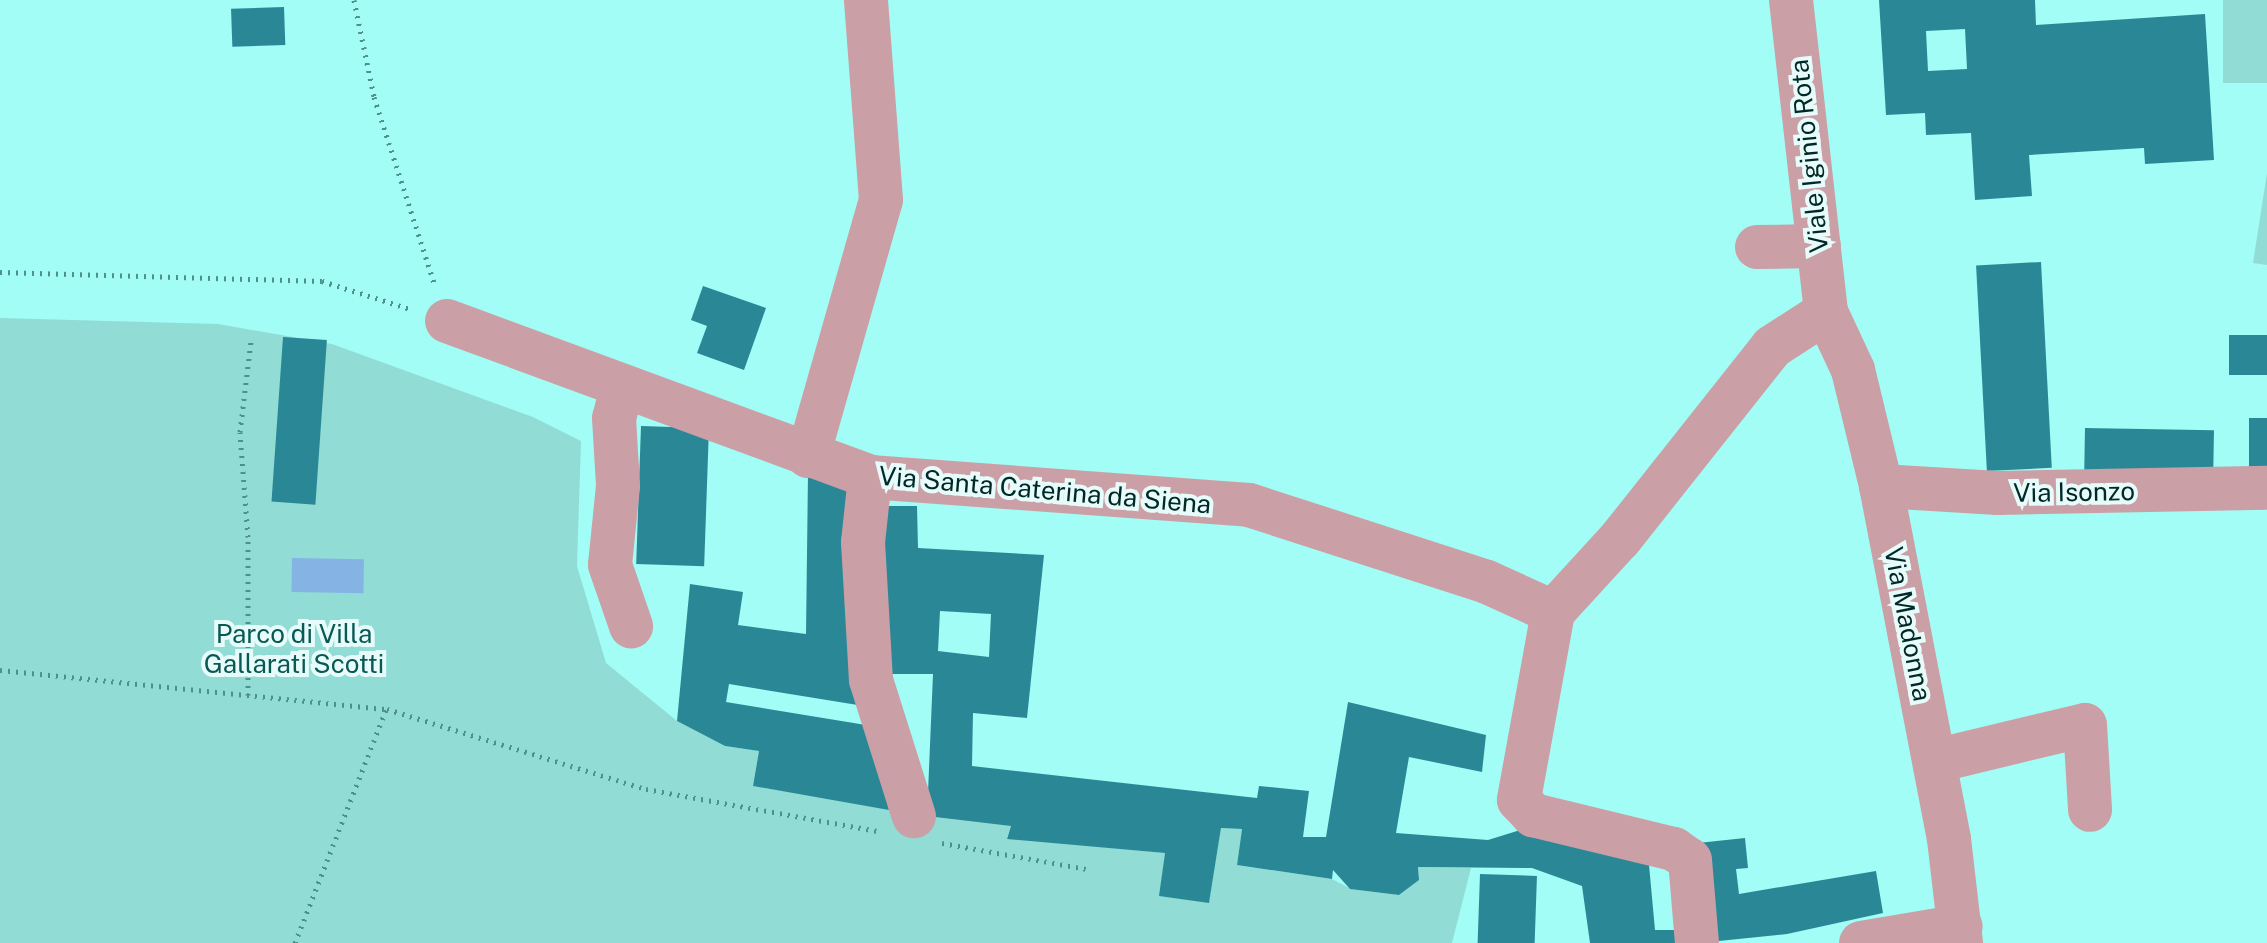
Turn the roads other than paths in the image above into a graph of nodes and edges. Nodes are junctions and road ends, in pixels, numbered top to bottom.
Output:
1 (866, 0) edge
2 (1791, 0) edge
3 (1819, 246) junction
4 (1757, 247) dead end
5 (1826, 312) junction
6 (447, 321) road end
7 (622, 387) junction
8 (808, 456) junction
9 (870, 477) junction
10 (1881, 486) junction
11 (2267, 488) edge
12 (1553, 612) junction
13 (631, 626) dead end
14 (1935, 761) junction
15 (2090, 810) dead end
16 (908, 829) road end
17 (1961, 934) edge
18 (1697, 943) edge
19 (1861, 943) edge

1 - 8 street
2 - 3 street, Viale Iginio Rota
3 - 4 street
3 - 5 street, Viale Iginio Rota
5 - 10 street, Via Madonna
5 - 12 street
6 - 7 street, Via Santa Caterina da Siena
7 - 8 street, Via Santa Caterina da Siena
7 - 13 street
8 - 9 street, Via Santa Caterina da Siena
9 - 12 street, Via Santa Caterina da Siena
9 - 16 street
10 - 11 street, Via Isonzo
10 - 14 street, Via Madonna
12 - 18 street
14 - 15 street
14 - 17 street, Via Madonna
17 - 19 street

